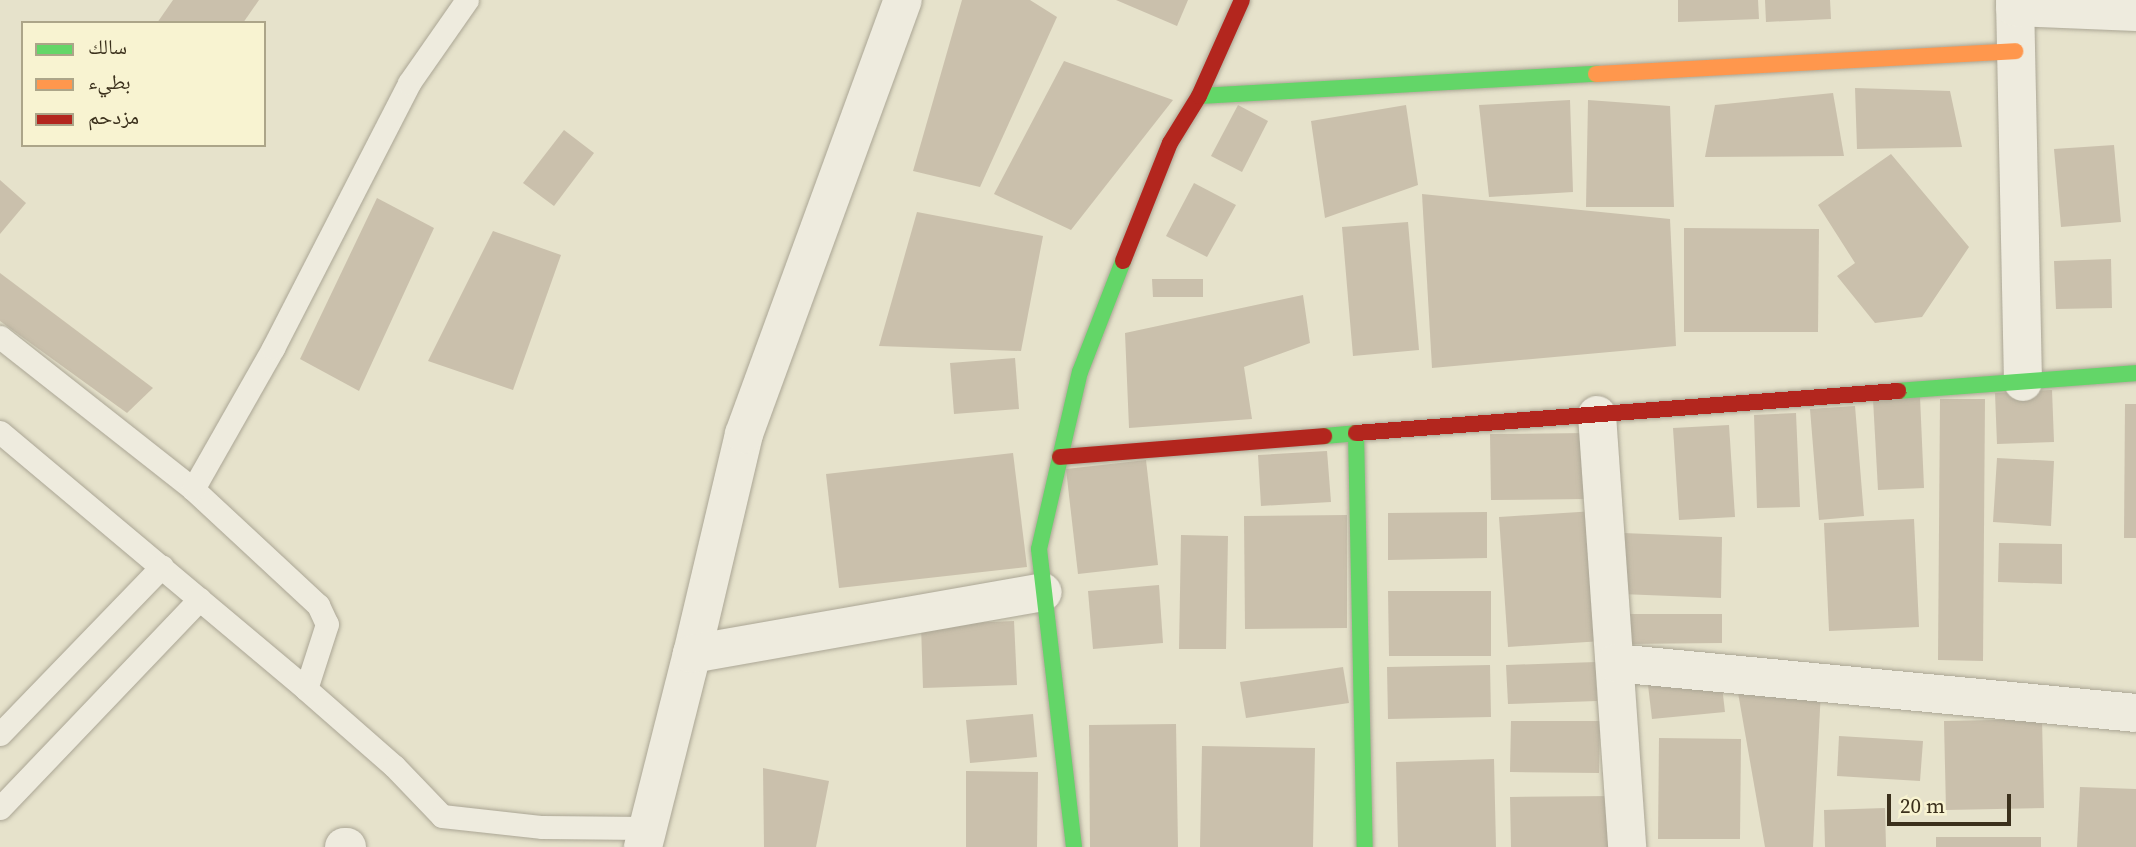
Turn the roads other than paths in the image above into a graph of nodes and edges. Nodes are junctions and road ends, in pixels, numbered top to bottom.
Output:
1 (467, 0) edge
2 (903, 0) edge
3 (1242, 0) edge
4 (2015, 4) edge
5 (2136, 12) edge
6 (2015, 51) junction
7 (1199, 96) junction
8 (0, 337) edge
9 (2136, 373) edge
10 (2024, 382) junction
11 (1597, 415) junction
12 (0, 432) edge
13 (1356, 433) junction
14 (1060, 457) junction
15 (193, 489) junction
16 (162, 566) junction
17 (1043, 592) junction
18 (201, 599) junction
19 (692, 654) junction
20 (1615, 663) junction
21 (306, 689) junction
22 (2136, 713) edge
23 (0, 734) edge
24 (0, 808) edge
25 (644, 837) edge
26 (1073, 847) edge
27 (1365, 847) edge
28 (1627, 847) edge

1 - 15 lane
2 - 19 street
3 - 7 street
4 - 5 street
4 - 6 street
6 - 7 street
6 - 10 street
7 - 14 street
8 - 15 lane
9 - 10 street
10 - 11 street
11 - 13 street
11 - 20 street
12 - 16 lane
13 - 14 street
13 - 27 street
14 - 17 street
15 - 21 lane
16 - 18 lane
16 - 23 lane
17 - 19 street
17 - 26 street
18 - 21 lane
18 - 24 lane
19 - 25 street
20 - 22 street
20 - 28 street
21 - 25 lane

